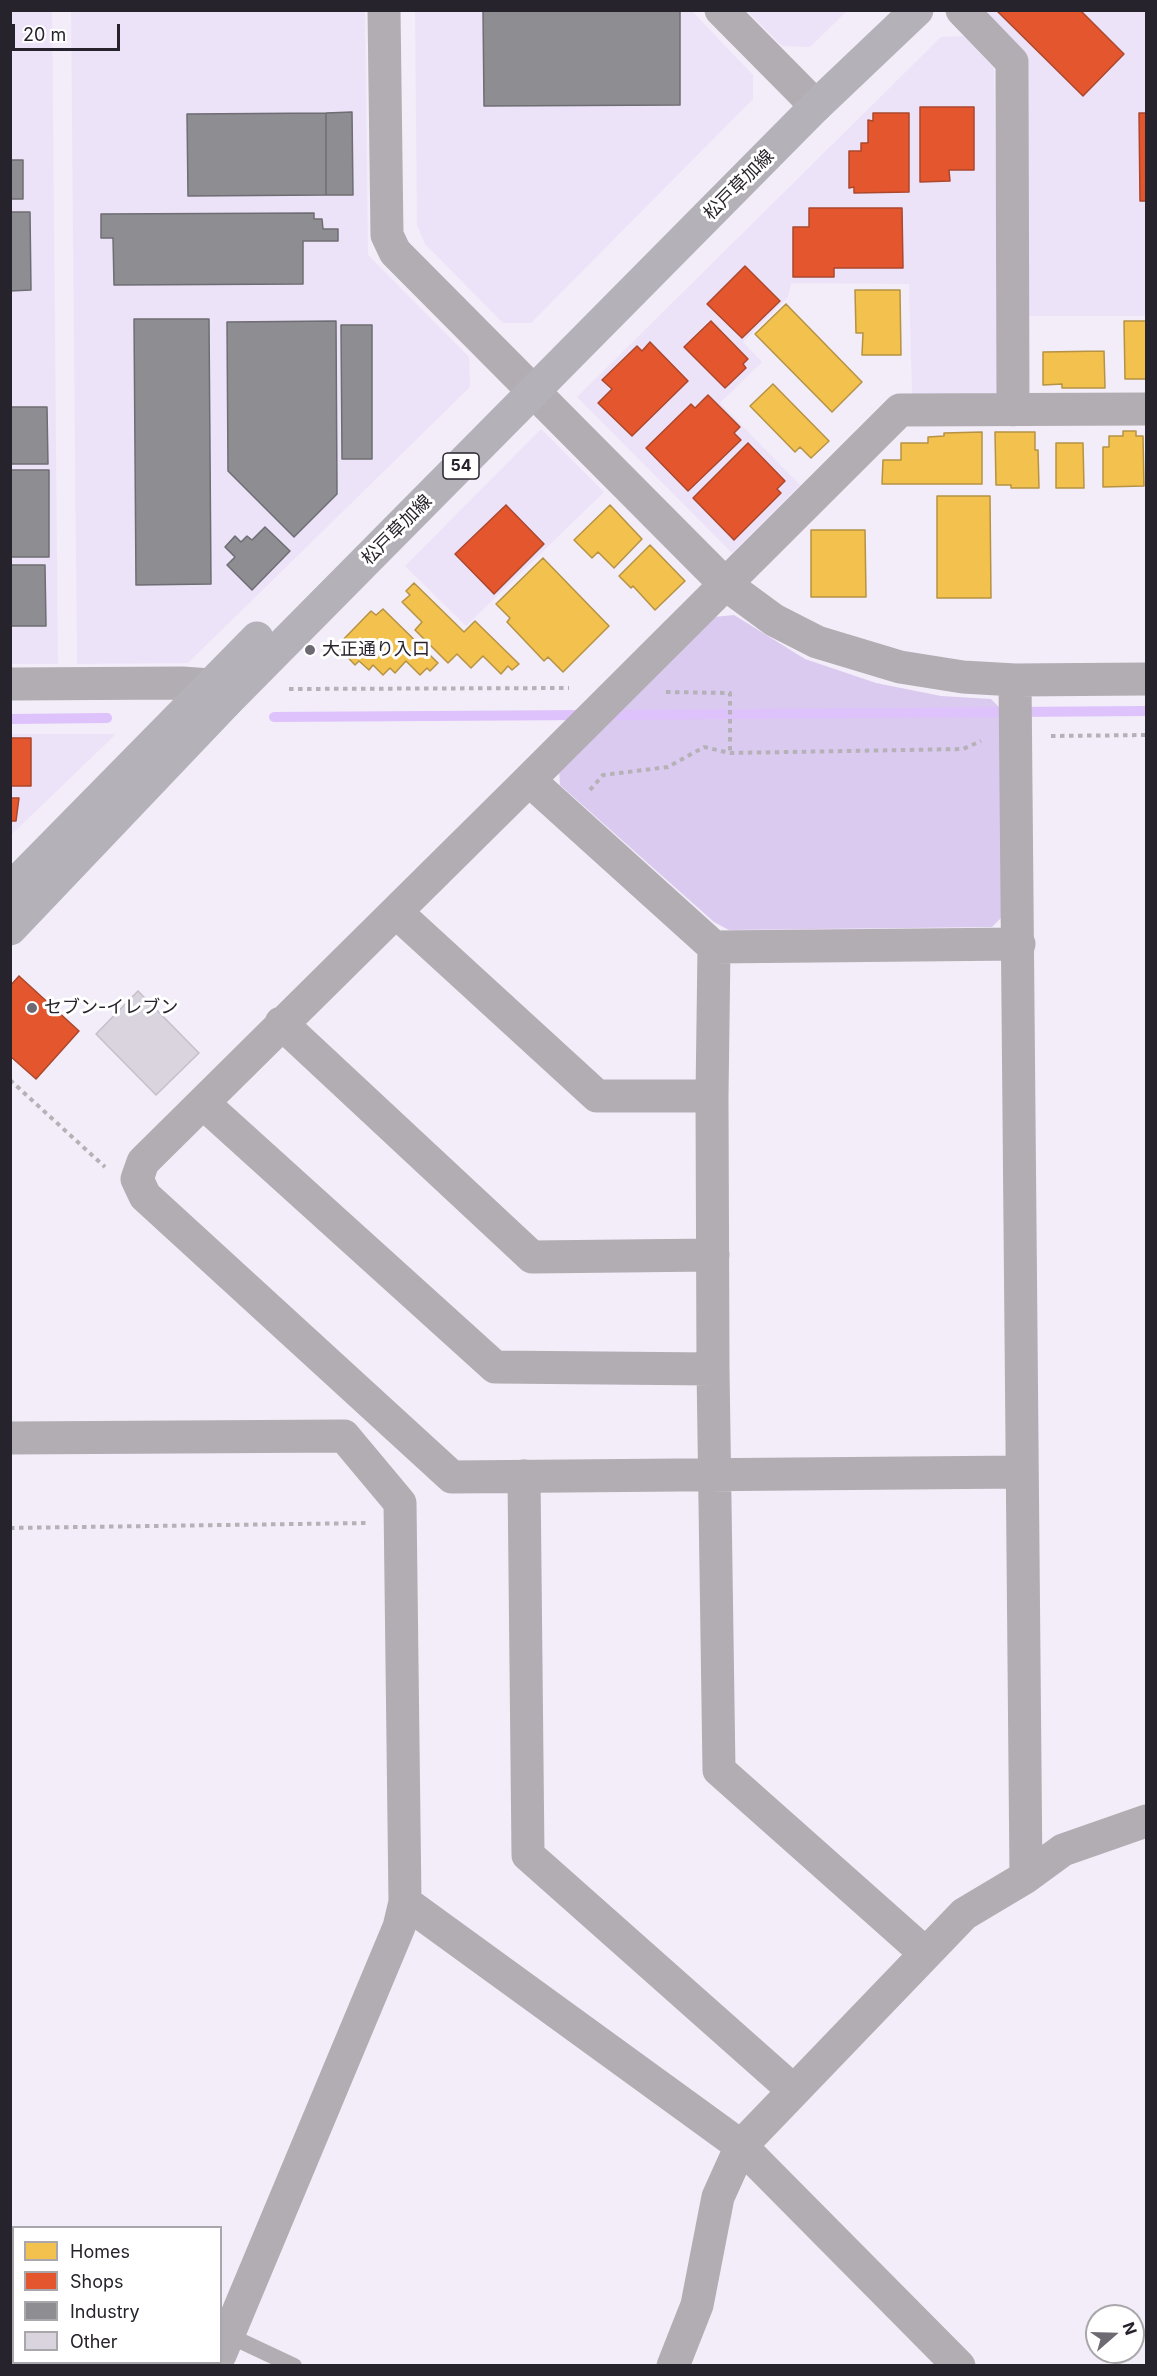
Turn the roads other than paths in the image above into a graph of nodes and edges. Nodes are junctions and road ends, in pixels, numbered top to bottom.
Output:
1 (384, 10) edge
2 (721, 10) edge
3 (887, 10) edge
4 (917, 10) edge
5 (962, 10) edge
6 (810, 100) junction
7 (527, 386) junction
8 (1146, 409) edge
9 (1013, 410) junction
10 (725, 584) junction
11 (1146, 679) edge
12 (10, 684) edge
13 (1015, 689) junction
14 (219, 693) junction
15 (529, 780) junction
16 (10, 889) edge
17 (396, 912) junction
18 (10, 929) edge
19 (1018, 944) junction
20 (714, 947) junction
21 (281, 1023) junction
22 (712, 1096) junction
23 (203, 1103) junction
24 (713, 1255) junction
25 (713, 1369) junction
26 (10, 1438) edge
27 (1022, 1472) junction
28 (524, 1476) junction
29 (715, 1476) junction
30 (1146, 1821) edge
31 (1026, 1876) junction
32 (405, 1902) junction
33 (925, 1953) junction
34 (794, 2091) junction
35 (741, 2146) junction
36 (222, 2353) edge
37 (222, 2355) edge
38 (294, 2366) edge
39 (674, 2366) edge
40 (959, 2366) edge

1 - 7 street
2 - 6 street
3 - 6 main road, 松戸草加線 / 54
4 - 6 main road, 松戸草加線 / 54
5 - 9 street
6 - 7 main road, 松戸草加線 / 54
7 - 10 street
7 - 14 main road, 松戸草加線 / 54
8 - 9 street
9 - 10 street
10 - 13 street
10 - 15 street
11 - 13 street
12 - 14 street
13 - 19 street
14 - 16 main road, 松戸草加線 / 54
14 - 18 main road, 松戸草加線 / 54
15 - 17 street
15 - 20 street
17 - 21 street
17 - 22 street
19 - 20 street
19 - 27 street
20 - 22 street
21 - 23 street
21 - 24 street
22 - 24 street
23 - 25 street
23 - 28 street
24 - 25 street
25 - 29 street
26 - 32 street
27 - 29 street
27 - 31 street
28 - 29 street
28 - 34 street
29 - 33 street
30 - 31 street
31 - 33 street
32 - 35 street
32 - 36 street
33 - 34 street
34 - 35 street
35 - 39 street
35 - 40 street
37 - 38 lane

